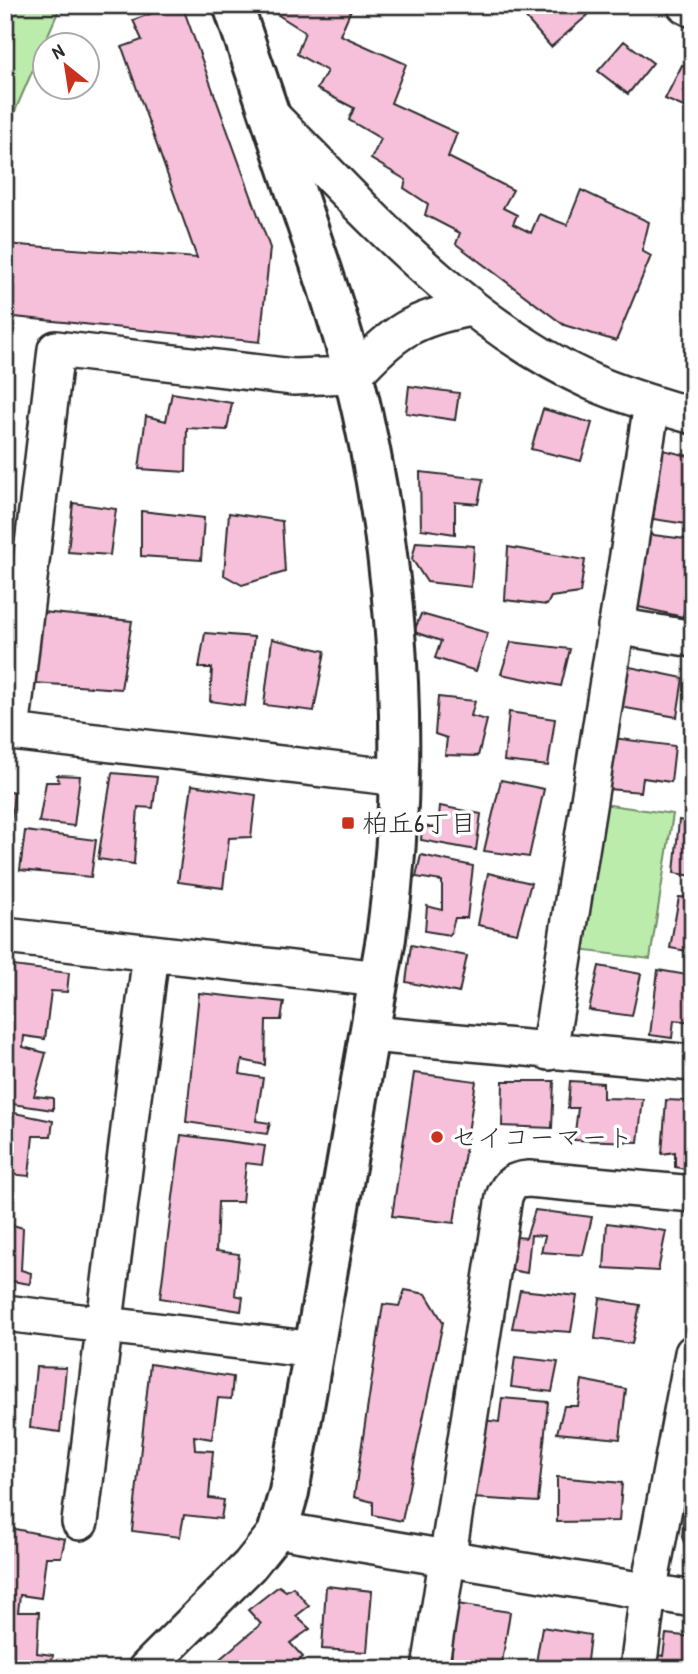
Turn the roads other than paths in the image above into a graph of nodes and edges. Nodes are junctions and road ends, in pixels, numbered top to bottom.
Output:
1 (233, 5) edge
2 (685, 5) edge
3 (693, 9) edge
4 (270, 114) junction
5 (471, 308) junction
6 (354, 375) junction
7 (652, 404) junction
8 (693, 416) edge
9 (616, 626) junction
10 (693, 639) edge
11 (400, 778) junction
12 (5, 936) edge
13 (150, 953) junction
14 (379, 979) junction
15 (370, 1034) junction
16 (549, 1052) junction
17 (693, 1063) edge
18 (693, 1194) edge
19 (5, 1313) edge
20 (106, 1325) junction
21 (315, 1350) junction
22 (693, 1353) edge
23 (80, 1522) dead end
24 (278, 1530) junction
25 (448, 1557) junction
26 (648, 1593) junction
27 (693, 1599) edge
28 (146, 1669) edge
29 (430, 1669) edge
30 (638, 1669) edge

1 - 4 street
2 - 3 street
4 - 5 street
4 - 6 street
5 - 6 street
5 - 7 street
6 - 11 street
6 - 11 street
7 - 8 street
7 - 9 street
9 - 10 street
9 - 16 street
11 - 14 street
12 - 13 street
13 - 14 street
13 - 20 street
14 - 15 street
15 - 16 street
15 - 21 street
16 - 17 street
18 - 25 street
19 - 20 street
20 - 21 street
20 - 23 street
21 - 24 street
22 - 26 street
24 - 25 street
24 - 28 street
25 - 26 street
25 - 29 street
26 - 27 street
26 - 30 street

